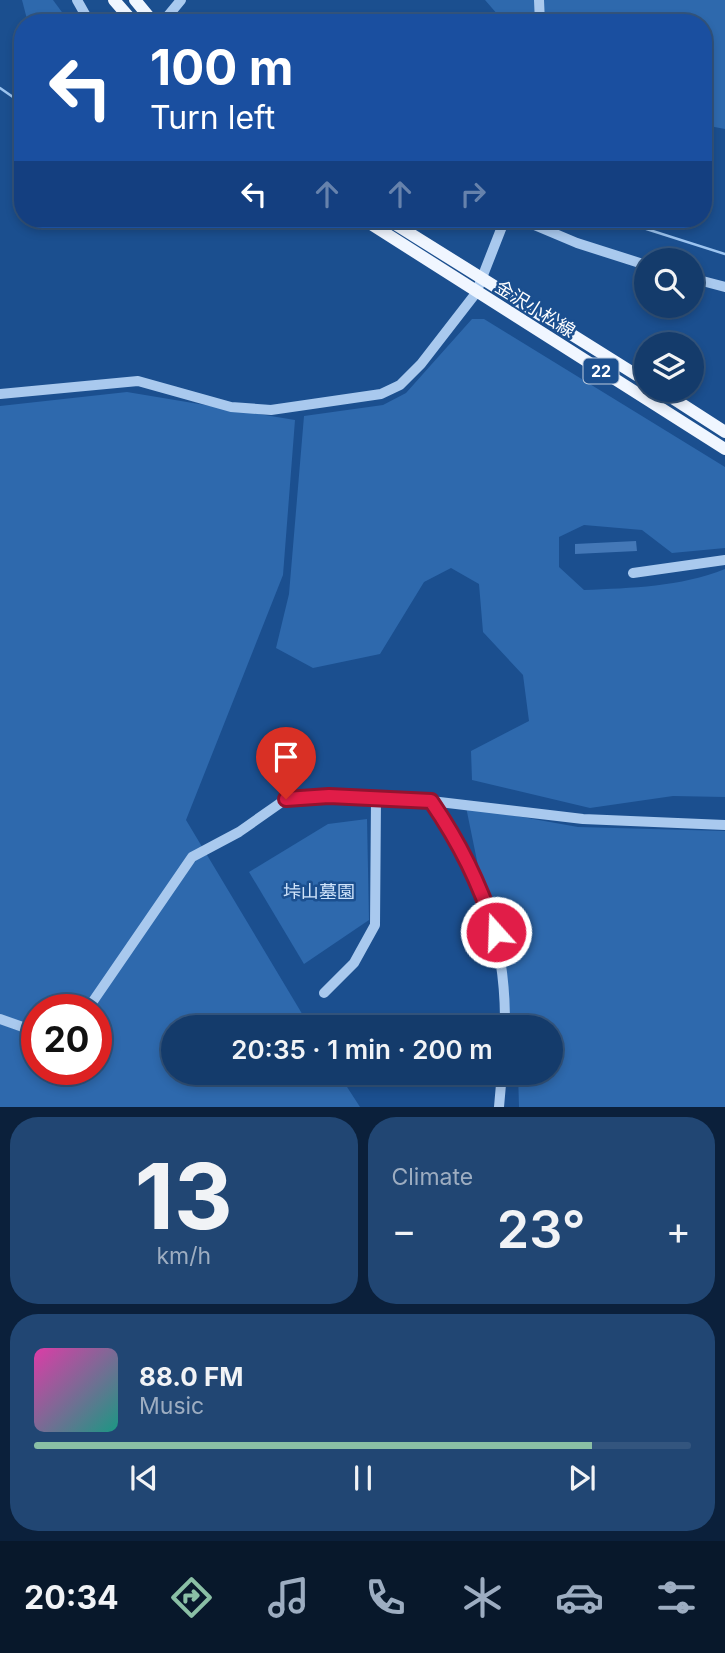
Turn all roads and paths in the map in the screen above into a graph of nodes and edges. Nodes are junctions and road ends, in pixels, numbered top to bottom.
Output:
1 (114, 0) edge
2 (135, 0) edge
3 (181, 0) edge
4 (126, 14) edge
5 (147, 14) edge
6 (169, 14) edge
7 (378, 228) edge
8 (401, 228) edge
9 (502, 228) edge
10 (542, 228) edge
11 (634, 261) edge
12 (482, 279) junction
13 (704, 281) edge
14 (725, 287) edge
15 (476, 293) junction
16 (634, 374) edge
17 (0, 394) edge
18 (679, 402) edge
19 (725, 432) edge
20 (725, 449) edge
21 (725, 560) edge
22 (633, 573) dead end
23 (376, 799) junction
24 (431, 801) junction
25 (725, 825) edge
26 (324, 993) dead end
27 (98, 994) edge
28 (505, 1015) edge
29 (0, 1019) edge
30 (21, 1026) edge
31 (501, 1085) edge
32 (499, 1107) edge

1 - 4 main road
2 - 5 main road
3 - 6 street
7 - 15 main road, 金沢小松線 / 22
8 - 12 main road, 金沢小松線 / 22
9 - 12 street
10 - 11 street
12 - 15 street
12 - 16 main road, 金沢小松線 / 22
13 - 14 street
15 - 17 street
15 - 20 main road, 金沢小松線 / 22
18 - 19 main road
21 - 22 street
23 - 24 street
23 - 26 street
23 - 27 street
24 - 25 street
24 - 28 street
29 - 30 street
31 - 32 street

